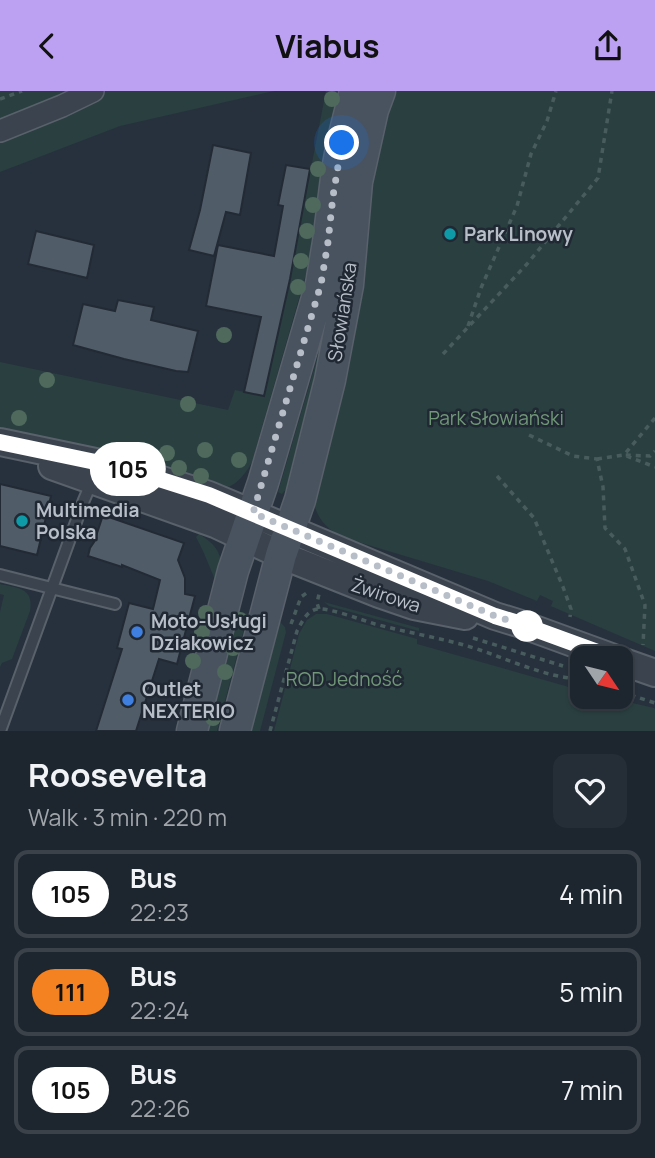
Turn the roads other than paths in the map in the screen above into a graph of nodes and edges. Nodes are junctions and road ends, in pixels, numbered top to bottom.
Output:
1 (93, 91) edge
2 (355, 91) edge
3 (380, 91) edge
4 (0, 131) edge
5 (0, 444) edge
6 (92, 481) junction
7 (249, 525) junction
8 (285, 543) junction
9 (0, 575) edge
10 (53, 588) junction
11 (115, 604) dead end
12 (580, 646) edge
13 (0, 731) edge
14 (192, 731) edge
15 (235, 731) edge

1 - 4 street
2 - 7 main road, Słowiańska
3 - 8 main road, Słowiańska
5 - 6 street
5 - 7 street
6 - 7 street
6 - 10 lane
7 - 8 street, Żwirowa
7 - 14 main road, Słowiańska
8 - 12 street, Żwirowa
8 - 15 main road, Słowiańska
9 - 10 lane
10 - 11 lane
10 - 13 lane

